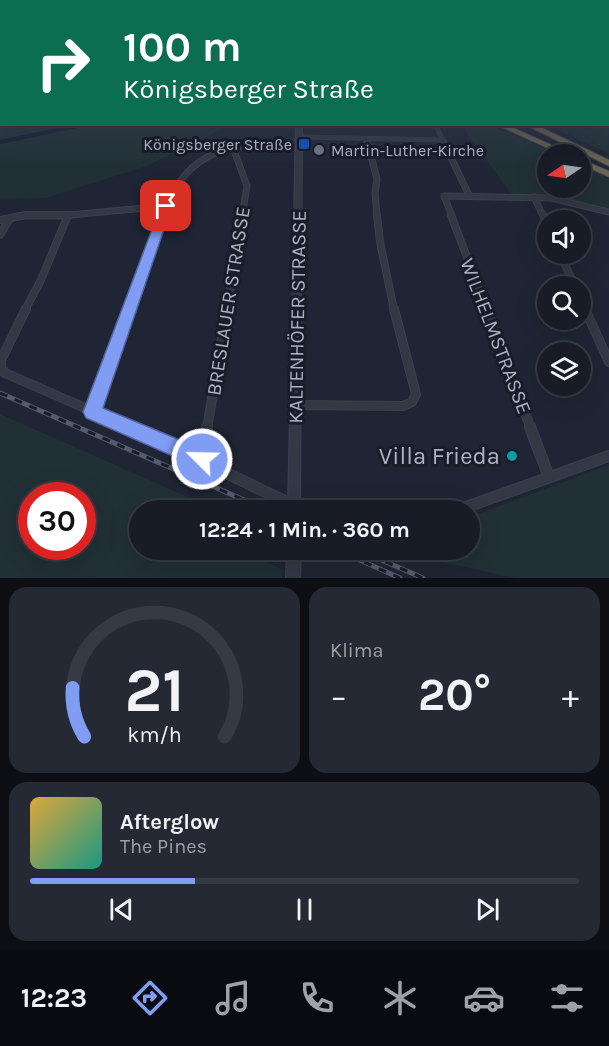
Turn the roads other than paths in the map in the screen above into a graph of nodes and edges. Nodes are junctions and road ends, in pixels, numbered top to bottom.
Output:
1 (299, 126) edge
2 (436, 126) edge
3 (503, 126) edge
4 (521, 126) edge
5 (531, 126) edge
6 (546, 126) edge
7 (366, 139) junction
8 (299, 140) junction
9 (443, 140) junction
10 (544, 144) edge
11 (558, 144) edge
12 (232, 145) junction
13 (609, 157) edge
14 (591, 160) edge
15 (609, 163) edge
16 (591, 166) edge
17 (609, 169) edge
18 (609, 174) edge
19 (469, 195) junction
20 (534, 197) junction
21 (166, 206) junction
22 (540, 210) edge
23 (609, 212) edge
24 (68, 215) junction
25 (0, 220) edge
26 (9, 220) junction
27 (0, 235) edge
28 (591, 322) edge
29 (4, 342) edge
30 (609, 362) edge
31 (295, 405) junction
32 (92, 412) junction
33 (609, 456) edge
34 (202, 459) junction
35 (549, 477) junction
36 (281, 500) edge
37 (298, 500) edge
38 (480, 502) edge
39 (294, 560) edge
40 (293, 578) edge

1 - 8 street, KALTENHÖFER STRASSE
2 - 9 street
3 - 10 highway
4 - 11 highway
5 - 15 highway
6 - 13 highway
7 - 8 street
7 - 9 street
7 - 31 street
8 - 12 street
8 - 31 street, KALTENHÖFER STRASSE
9 - 19 street
12 - 21 street
12 - 34 street, BRESLAUER STRASSE
14 - 17 highway
16 - 18 highway
19 - 20 street
19 - 35 street, WILHELMSTRASSE
20 - 22 street
20 - 23 street
21 - 24 street
21 - 32 street
24 - 26 street
24 - 29 street
25 - 26 street
26 - 27 street
28 - 30 street
29 - 32 street
31 - 37 street, KALTENHÖFER STRASSE
32 - 34 street
33 - 35 street
34 - 36 street
35 - 38 street
39 - 40 street

